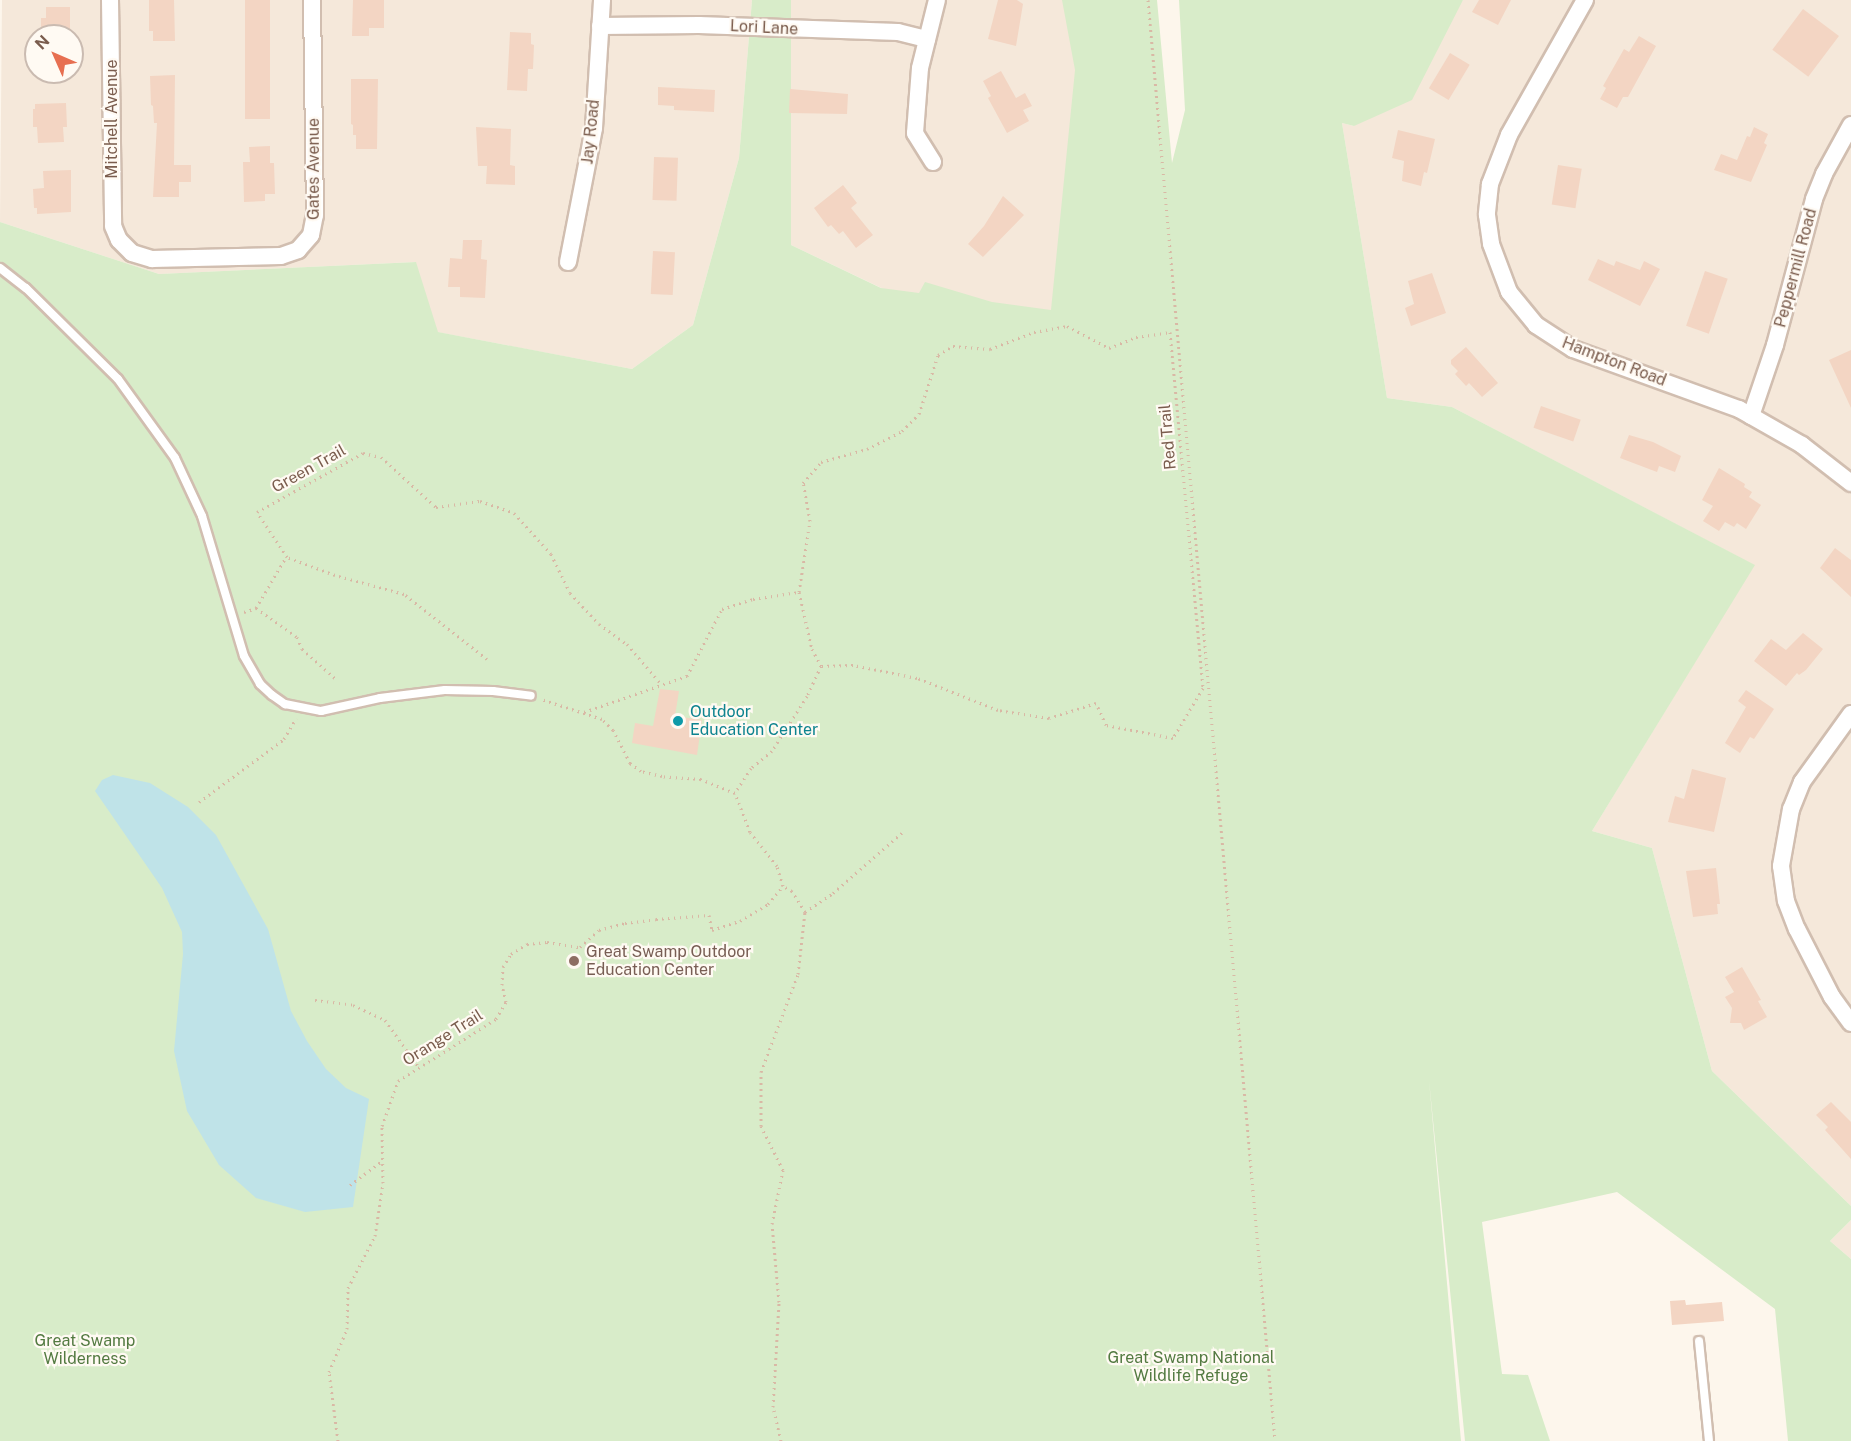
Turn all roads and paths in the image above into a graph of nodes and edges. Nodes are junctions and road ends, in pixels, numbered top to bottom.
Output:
1 (110, 0) edge
2 (312, 0) edge
3 (602, 0) edge
4 (937, 0) edge
5 (1148, 0) edge
6 (1585, 0) edge
7 (600, 26) junction
8 (927, 39) junction
9 (1851, 125) edge
10 (933, 162) dead end
11 (118, 237) joint
12 (568, 262) dead end
13 (0, 268) edge
14 (1752, 416) junction
15 (1851, 483) edge
16 (286, 557) junction
17 (799, 592) junction
18 (256, 608) junction
19 (231, 616) junction
20 (487, 659) dead end
21 (821, 666) junction
22 (337, 680) dead end
23 (661, 684) junction
24 (531, 696) joint
25 (301, 709) junction
26 (584, 712) junction
27 (1851, 714) edge
28 (735, 793) junction
29 (199, 802) dead end
30 (904, 831) dead end
31 (783, 886) junction
32 (805, 912) junction
33 (315, 1000) dead end
34 (1851, 1023) edge
35 (418, 1066) junction
36 (382, 1161) junction
37 (350, 1185) dead end
38 (1699, 1341) dead end
39 (338, 1441) edge
40 (781, 1441) edge
41 (1275, 1441) edge
42 (1709, 1441) edge

1 - 11 street, Mitchell Avenue
2 - 11 street, Gates Avenue
3 - 7 street, Jay Road
4 - 8 street
5 - 41 path
6 - 14 street, Hampton Road
7 - 8 street, Lori Lane
7 - 12 street, Jay Road
8 - 10 street
9 - 14 street, Peppermill Road
13 - 19 lane
14 - 15 street, Hampton Road
16 - 18 path
16 - 20 path
16 - 23 path, Green Trail
17 - 21 path
17 - 21 path, Red Trail
17 - 23 path
18 - 19 path
18 - 22 path
19 - 25 lane
21 - 28 path
23 - 26 path
24 - 25 lane
24 - 26 path
25 - 29 path
26 - 28 path
27 - 34 street
28 - 31 path
30 - 32 path
31 - 32 path
31 - 35 path, Orange Trail
32 - 40 path
33 - 35 path
35 - 36 path, Orange Trail
36 - 37 path
36 - 39 path, Orange Trail
38 - 42 lane

